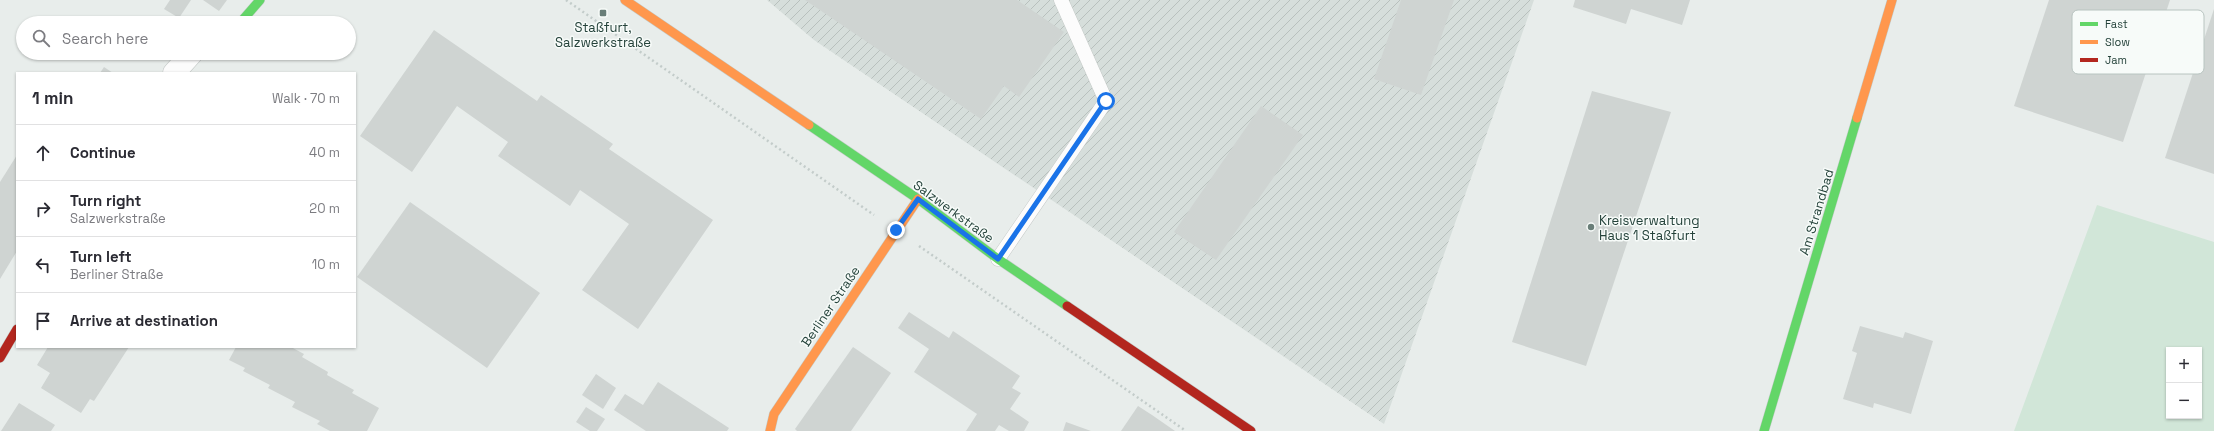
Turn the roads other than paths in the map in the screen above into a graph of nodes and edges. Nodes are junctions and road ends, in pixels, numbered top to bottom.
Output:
1 (260, 0) edge
2 (624, 0) edge
3 (1060, 0) edge
4 (1892, 0) edge
5 (246, 16) edge
6 (186, 60) edge
7 (175, 72) edge
8 (918, 199) junction
9 (998, 259) junction
10 (16, 331) edge
11 (0, 358) edge
12 (1249, 430) edge
13 (770, 431) edge
14 (1764, 431) edge

1 - 5 street
2 - 8 street, Salzwerkstraße
3 - 9 lane
4 - 14 street, Am Strandbad
6 - 7 street
8 - 9 street, Salzwerkstraße
8 - 13 street, Berliner Straße
9 - 12 street, Salzwerkstraße
10 - 11 street

